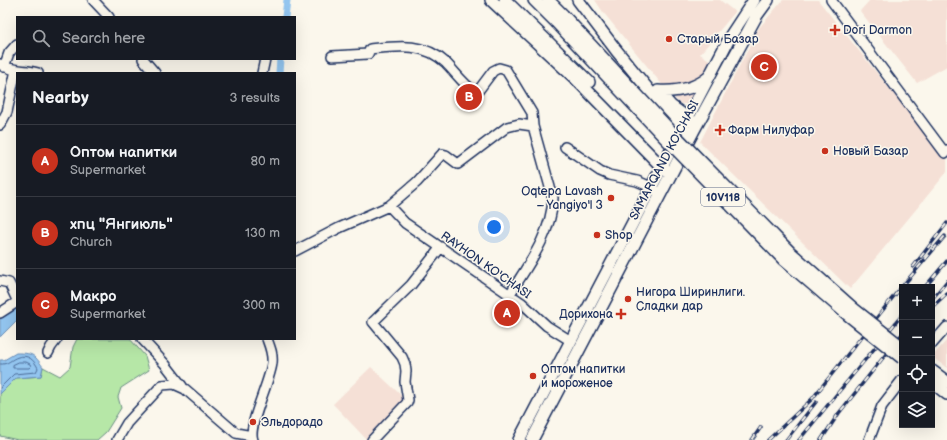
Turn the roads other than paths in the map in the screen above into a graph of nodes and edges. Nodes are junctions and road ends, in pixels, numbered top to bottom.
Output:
1 (93, 0) edge
2 (492, 0) edge
3 (505, 0) edge
4 (534, 0) edge
5 (548, 0) edge
6 (578, 0) edge
7 (586, 0) edge
8 (754, 0) edge
9 (768, 0) edge
10 (831, 0) edge
11 (108, 16) edge
12 (560, 18) junction
13 (16, 45) edge
14 (332, 56) dead end
15 (144, 60) edge
16 (265, 60) edge
17 (2, 65) edge
18 (16, 70) junction
19 (31, 72) edge
20 (154, 72) edge
21 (262, 72) edge
22 (709, 77) junction
23 (658, 91) junction
24 (693, 121) junction
25 (0, 125) edge
26 (533, 126) junction
27 (687, 132) junction
28 (565, 147) dead end
29 (946, 151) edge
30 (663, 163) junction
31 (674, 169) junction
32 (651, 187) junction
33 (661, 194) junction
34 (389, 206) junction
35 (441, 247) junction
36 (296, 250) edge
37 (0, 281) edge
38 (510, 294) junction
39 (16, 299) edge
40 (16, 302) edge
41 (0, 313) edge
42 (947, 327) edge
43 (56, 340) edge
44 (143, 340) edge
45 (267, 340) edge
46 (571, 341) junction
47 (935, 341) edge
48 (899, 345) edge
49 (48, 353) dead end
50 (899, 356) edge
51 (935, 373) edge
52 (947, 382) edge
53 (899, 384) edge
54 (935, 384) edge
55 (185, 389) junction
56 (947, 394) edge
57 (252, 438) edge
58 (117, 440) edge
59 (372, 440) edge
60 (519, 440) edge
61 (532, 440) edge
62 (869, 440) edge

1 - 11 street
2 - 30 main road
3 - 30 main road
4 - 12 main road, 10V118
5 - 12 main road, 10V118
6 - 27 main road
7 - 23 main road
8 - 22 main road, SAMARQAND KO'CHASI
9 - 24 main road, SAMARQAND KO'CHASI
10 - 29 street
12 - 48 main road, 10V118, bridge
12 - 50 main road, 10V118, bridge
13 - 17 street
14 - 26 street
15 - 20 street
16 - 21 street
17 - 18 street
18 - 19 street
18 - 25 street
22 - 23 main road
22 - 24 main road, SAMARQAND KO'CHASI
23 - 24 main road
24 - 27 main road, SAMARQAND KO'CHASI
26 - 34 street
26 - 38 street
27 - 30 main road, SAMARQAND KO'CHASI
27 - 31 main road, SAMARQAND KO'CHASI
28 - 32 street
30 - 31 main road
30 - 32 main road, SAMARQAND KO'CHASI
31 - 33 main road, SAMARQAND KO'CHASI
32 - 33 street
32 - 46 main road, SAMARQAND KO'CHASI
33 - 61 main road, SAMARQAND KO'CHASI
34 - 35 street, RAYHON KO'CHASI
34 - 36 street
35 - 38 street, RAYHON KO'CHASI
35 - 59 street
37 - 39 street
38 - 46 street, RAYHON KO'CHASI
40 - 41 street
42 - 47 street
43 - 49 street
44 - 55 street
45 - 57 street
46 - 60 main road, SAMARQAND KO'CHASI
51 - 52 main road
53 - 62 street
54 - 56 main road
55 - 57 street
55 - 58 street

